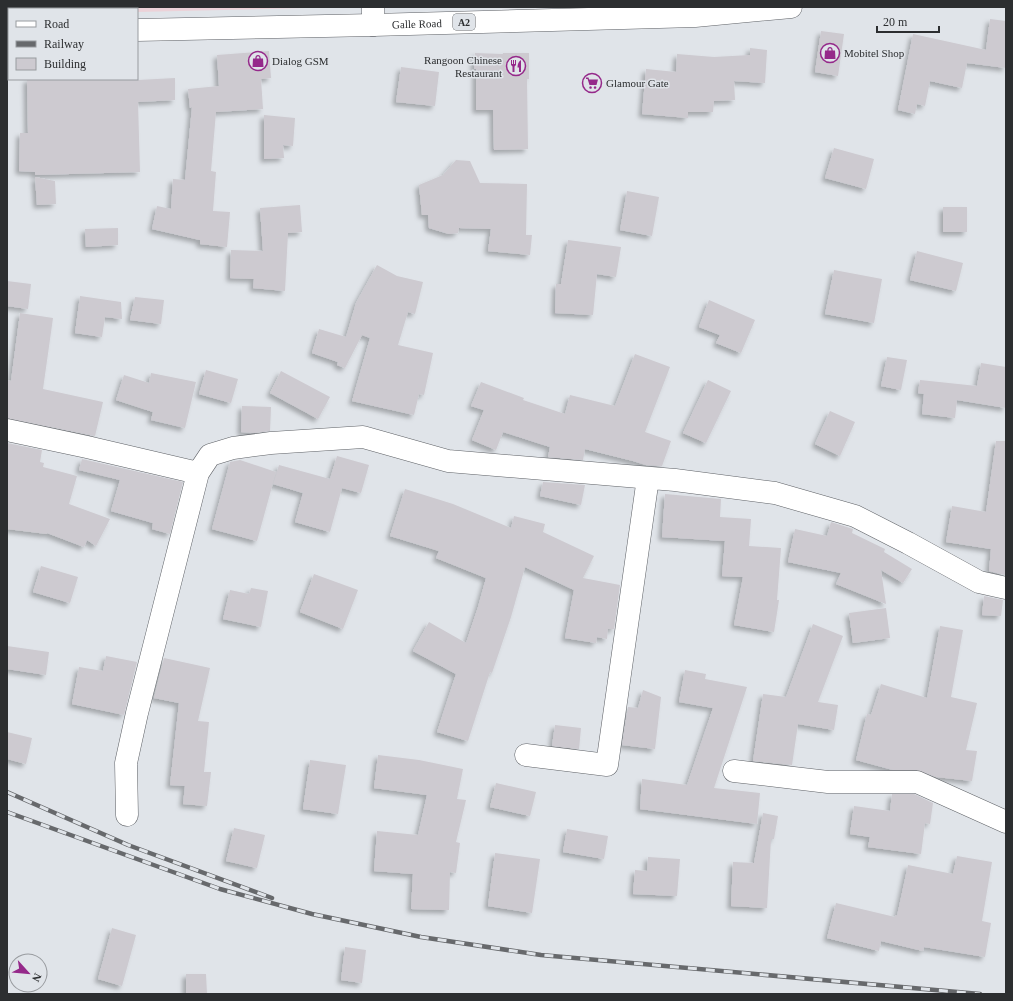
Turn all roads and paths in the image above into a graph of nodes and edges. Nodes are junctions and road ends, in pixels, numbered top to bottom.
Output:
1 (792, 7) edge
2 (373, 16) edge
3 (138, 30) edge
4 (7, 430) edge
5 (198, 472) junction
6 (648, 478) junction
7 (1006, 588) edge
8 (526, 755) dead end
9 (734, 771) dead end
10 (127, 815) dead end
11 (1006, 822) edge

1 - 2 main road, Galle Road / A2
2 - 3 main road, Galle Road / A2
4 - 5 main road
5 - 6 main road
5 - 10 main road
6 - 7 main road
6 - 8 main road
9 - 11 main road

